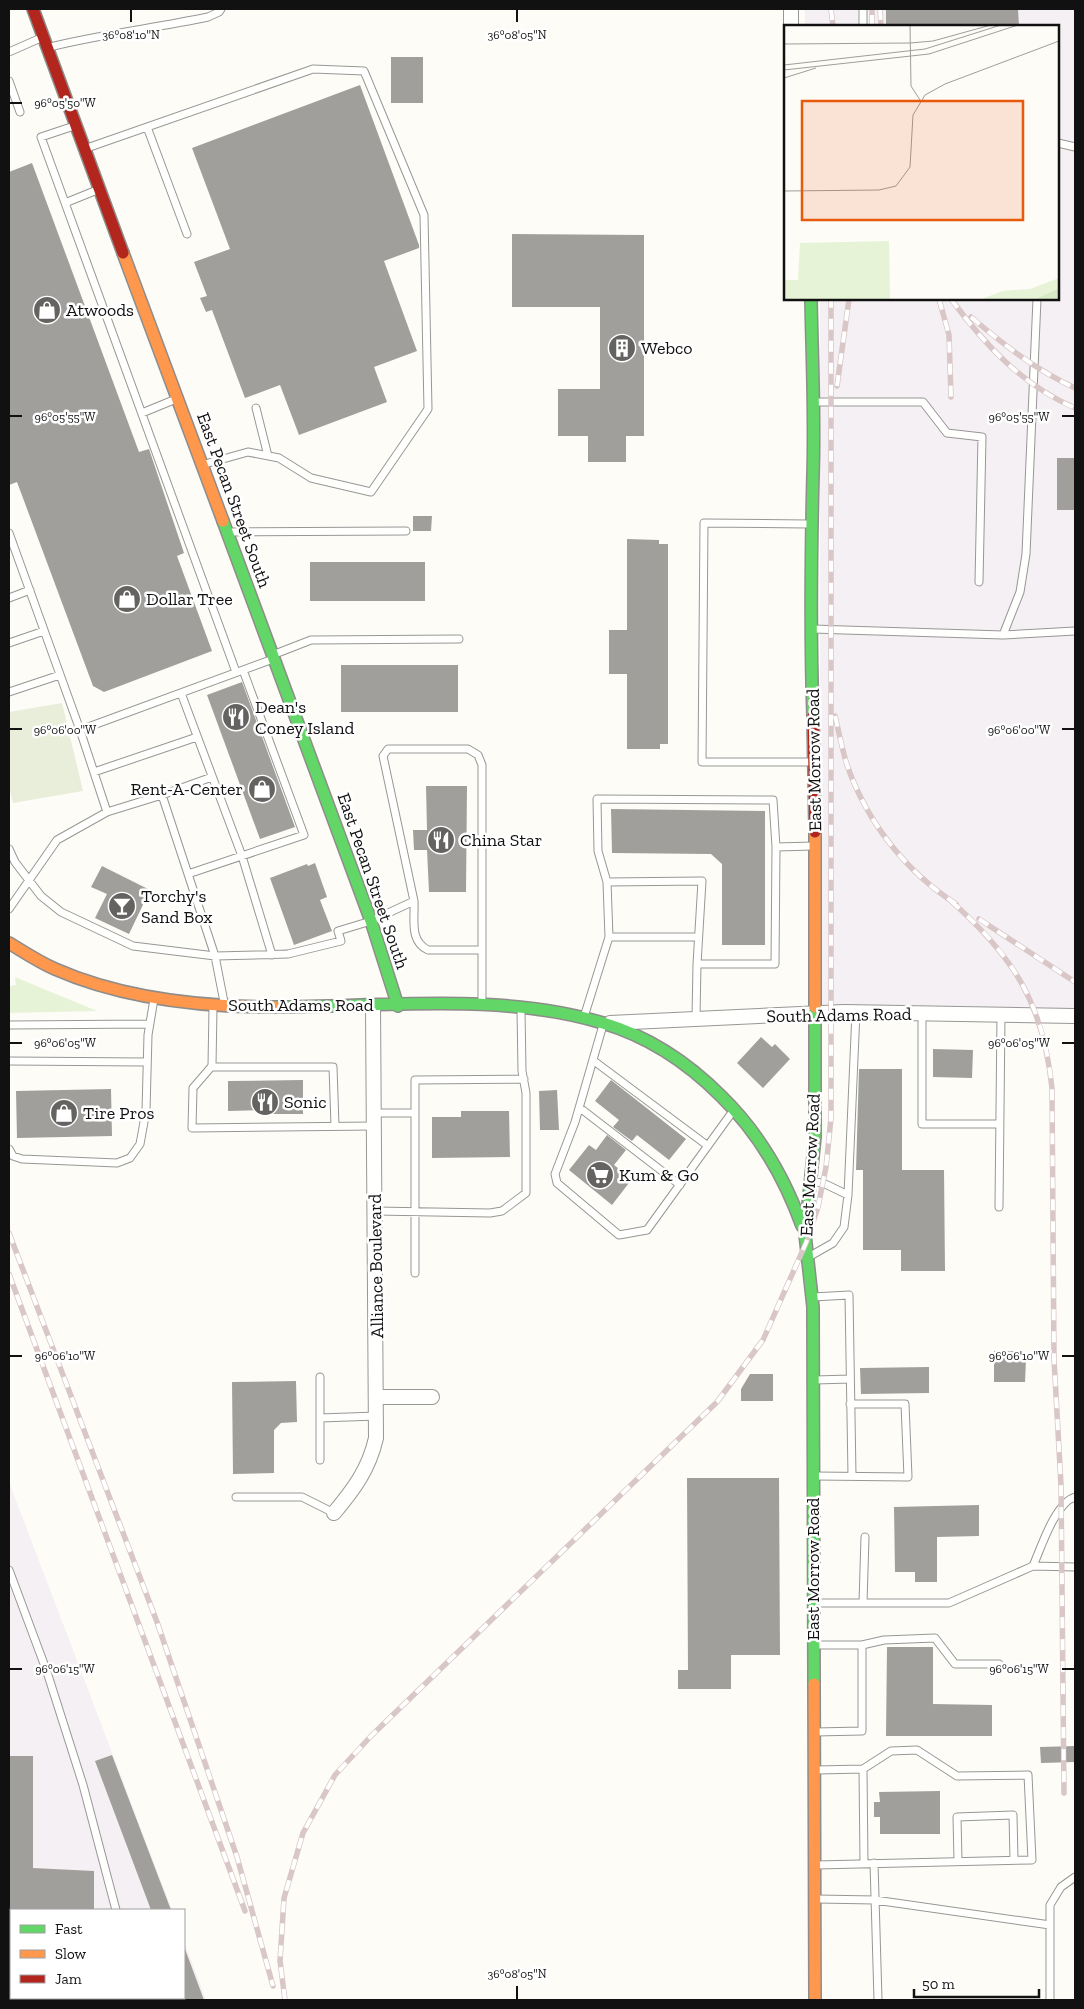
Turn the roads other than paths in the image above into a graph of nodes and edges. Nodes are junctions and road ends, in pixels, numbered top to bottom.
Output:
1 (33, 9) edge
2 (221, 9) edge
3 (791, 9) edge
4 (863, 9) edge
5 (791, 25) edge
6 (863, 25) edge
7 (45, 42) junction
8 (9, 52) edge
9 (9, 80) edge
10 (20, 112) dead end
11 (76, 125) junction
12 (147, 127) junction
13 (1059, 144) edge
14 (1075, 146) edge
15 (85, 149) junction
16 (100, 189) junction
17 (65, 203) junction
18 (188, 234) dead end
19 (811, 300) edge
20 (1037, 300) edge
21 (178, 399) junction
22 (812, 402) junction
23 (256, 408) dead end
24 (142, 413) junction
25 (268, 456) junction
26 (202, 465) junction
27 (810, 524) junction
28 (406, 531) dead end
29 (9, 532) edge
30 (227, 532) junction
31 (12, 549) edge
32 (979, 582) dead end
33 (30, 590) junction
34 (9, 598) edge
35 (810, 630) junction
36 (44, 631) junction
37 (1075, 631) edge
38 (1003, 635) junction
39 (459, 639) dead end
40 (9, 643) edge
41 (273, 657) junction
42 (240, 671) junction
43 (60, 675) junction
44 (9, 692) edge
45 (181, 693) junction
46 (80, 730) junction
47 (197, 737) junction
48 (815, 762) junction
49 (94, 772) junction
50 (212, 776) junction
51 (162, 795) junction
52 (107, 812) junction
53 (815, 846) junction
54 (776, 847) junction
55 (9, 849) edge
56 (242, 856) junction
57 (188, 874) junction
58 (28, 881) junction
59 (608, 882) junction
60 (414, 901) junction
61 (9, 909) edge
62 (371, 921) junction
63 (609, 937) junction
64 (698, 937) junction
65 (9, 943) edge
66 (480, 950) junction
67 (272, 955) junction
68 (215, 956) junction
69 (697, 964) junction
70 (154, 998) junction
71 (219, 1005) junction
72 (482, 1005) junction
73 (373, 1006) junction
74 (398, 1006) junction
75 (521, 1007) junction
76 (856, 1012) junction
77 (814, 1014) junction
78 (922, 1014) junction
79 (1001, 1015) junction
80 (1075, 1016) edge
81 (696, 1017) junction
82 (584, 1019) junction
83 (604, 1023) junction
84 (9, 1024) edge
85 (149, 1024) junction
86 (9, 1061) edge
87 (594, 1061) junction
88 (147, 1062) junction
89 (211, 1067) junction
90 (524, 1079) junction
91 (580, 1108) junction
92 (734, 1109) junction
93 (414, 1113) junction
94 (374, 1120) junction
95 (1000, 1124) junction
96 (335, 1126) junction
97 (708, 1146) junction
98 (9, 1149) edge
99 (810, 1182) junction
100 (680, 1185) junction
101 (848, 1195) junction
102 (999, 1207) dead end
103 (375, 1211) junction
104 (415, 1212) junction
105 (804, 1234) junction
106 (809, 1256) junction
107 (415, 1273) dead end
108 (812, 1297) junction
109 (320, 1377) dead end
110 (850, 1379) junction
111 (813, 1380) junction
112 (377, 1396) junction
113 (432, 1396) dead end
114 (850, 1404) junction
115 (377, 1416) junction
116 (320, 1418) junction
117 (320, 1460) dead end
118 (813, 1476) junction
119 (852, 1476) junction
120 (236, 1497) dead end
121 (1075, 1497) edge
122 (334, 1513) joint
123 (865, 1537) dead end
124 (1033, 1566) junction
125 (1075, 1568) edge
126 (9, 1570) edge
127 (814, 1603) junction
128 (863, 1603) junction
129 (814, 1645) junction
130 (862, 1645) junction
131 (999, 1664) dead end
132 (814, 1732) junction
133 (864, 1769) junction
134 (814, 1770) junction
135 (1014, 1860) junction
136 (958, 1861) junction
137 (874, 1863) junction
138 (864, 1864) junction
139 (814, 1865) junction
140 (1075, 1876) edge
141 (814, 1899) junction
142 (875, 1900) junction
143 (116, 1909) edge
144 (1050, 1925) junction
145 (815, 2000) edge
146 (878, 2000) edge
147 (1050, 2000) edge

1 - 7 street, East Pecan Street South
2 - 7 lane
3 - 5 street
4 - 6 lane
7 - 8 lane
7 - 11 street, East Pecan Street South
9 - 10 lane
11 - 15 street, East Pecan Street South
11 - 17 lane
12 - 15 lane
12 - 18 lane
12 - 25 lane
13 - 14 lane
15 - 16 street, East Pecan Street South
16 - 17 lane
16 - 21 street, East Pecan Street South
17 - 24 lane
19 - 22 street, East Morrow Road
20 - 38 lane
21 - 24 lane
21 - 26 street, East Pecan Street South
22 - 27 street, East Morrow Road
22 - 32 lane
23 - 25 lane
24 - 42 lane
25 - 26 lane
26 - 30 street, East Pecan Street South
27 - 35 street, East Morrow Road
27 - 48 lane
28 - 30 lane
29 - 31 lane
30 - 41 street, East Pecan Street South
31 - 33 lane
33 - 34 lane
33 - 36 lane
35 - 38 lane
35 - 48 street, East Morrow Road
36 - 40 lane
36 - 43 lane
37 - 38 lane
39 - 41 lane
41 - 42 lane
41 - 62 street, East Pecan Street South
42 - 45 lane
42 - 56 lane
43 - 44 lane
43 - 46 lane
45 - 46 lane
45 - 47 lane
46 - 49 lane
47 - 49 lane
47 - 50 lane
48 - 53 street, East Morrow Road
49 - 52 lane
50 - 51 lane
50 - 56 lane
51 - 52 lane
51 - 57 lane
52 - 58 lane
53 - 54 lane
53 - 77 street, East Morrow Road
54 - 59 lane
54 - 69 lane
55 - 58 lane
56 - 57 lane
56 - 67 lane
57 - 68 lane
58 - 61 lane
58 - 68 lane
59 - 63 lane
59 - 64 lane
60 - 62 lane
60 - 66 lane
60 - 66 lane
62 - 67 lane
62 - 74 street, East Pecan Street South
63 - 64 lane
63 - 82 lane
64 - 69 lane
65 - 70 street, South Adams Road
66 - 72 lane
67 - 68 lane
68 - 71 lane
69 - 81 lane
70 - 71 street, South Adams Road
70 - 85 lane
71 - 73 street, South Adams Road
71 - 89 lane
72 - 74 street, South Adams Road
72 - 75 street, South Adams Road
73 - 74 street, South Adams Road
73 - 94 street, Alliance Boulevard
75 - 82 street, South Adams Road
75 - 90 lane
76 - 77 street, South Adams Road
76 - 78 street, South Adams Road
76 - 101 lane
77 - 81 street, South Adams Road
77 - 99 street, East Morrow Road
78 - 79 street, South Adams Road
78 - 95 lane
79 - 80 street, South Adams Road
79 - 95 lane
81 - 83 street, South Adams Road
82 - 83 street, South Adams Road
83 - 87 lane
83 - 92 street, South Adams Road
84 - 85 lane
85 - 88 lane
86 - 88 lane
87 - 91 lane
87 - 97 lane
88 - 98 lane
89 - 96 lane
89 - 96 lane
90 - 93 lane
90 - 104 lane
91 - 100 lane
91 - 100 lane
92 - 97 lane
92 - 105 street, South Adams Road
93 - 94 lane
93 - 104 lane
94 - 96 lane
94 - 103 street, Alliance Boulevard
95 - 102 lane
97 - 100 lane
99 - 101 lane
99 - 105 street, East Morrow Road
101 - 106 lane
103 - 104 lane
103 - 112 street, Alliance Boulevard
104 - 107 lane
105 - 106 street, East Morrow Road
106 - 108 street, East Morrow Road
108 - 110 lane
108 - 111 street, East Morrow Road
109 - 116 lane
110 - 111 lane
110 - 114 lane
111 - 118 street, East Morrow Road
112 - 113 street
112 - 115 street, Alliance Boulevard
114 - 119 lane
114 - 119 lane
115 - 116 lane
115 - 122 street, Alliance Boulevard
116 - 117 lane
118 - 119 lane
118 - 127 street, East Morrow Road
120 - 122 lane
121 - 124 lane
123 - 128 lane
124 - 125 lane
124 - 128 lane
126 - 143 lane
127 - 128 lane
127 - 129 street, East Morrow Road
129 - 130 lane
129 - 132 street, East Morrow Road
130 - 131 lane
130 - 132 lane
132 - 134 street, East Morrow Road
133 - 134 lane
133 - 135 lane
133 - 138 lane
134 - 139 street, East Morrow Road
135 - 136 lane
135 - 136 lane
136 - 137 lane
137 - 138 lane
137 - 142 lane
138 - 139 lane
139 - 141 street, East Morrow Road
140 - 144 lane
141 - 142 lane
141 - 145 street, East Morrow Road
142 - 144 lane
142 - 146 lane
144 - 147 lane

